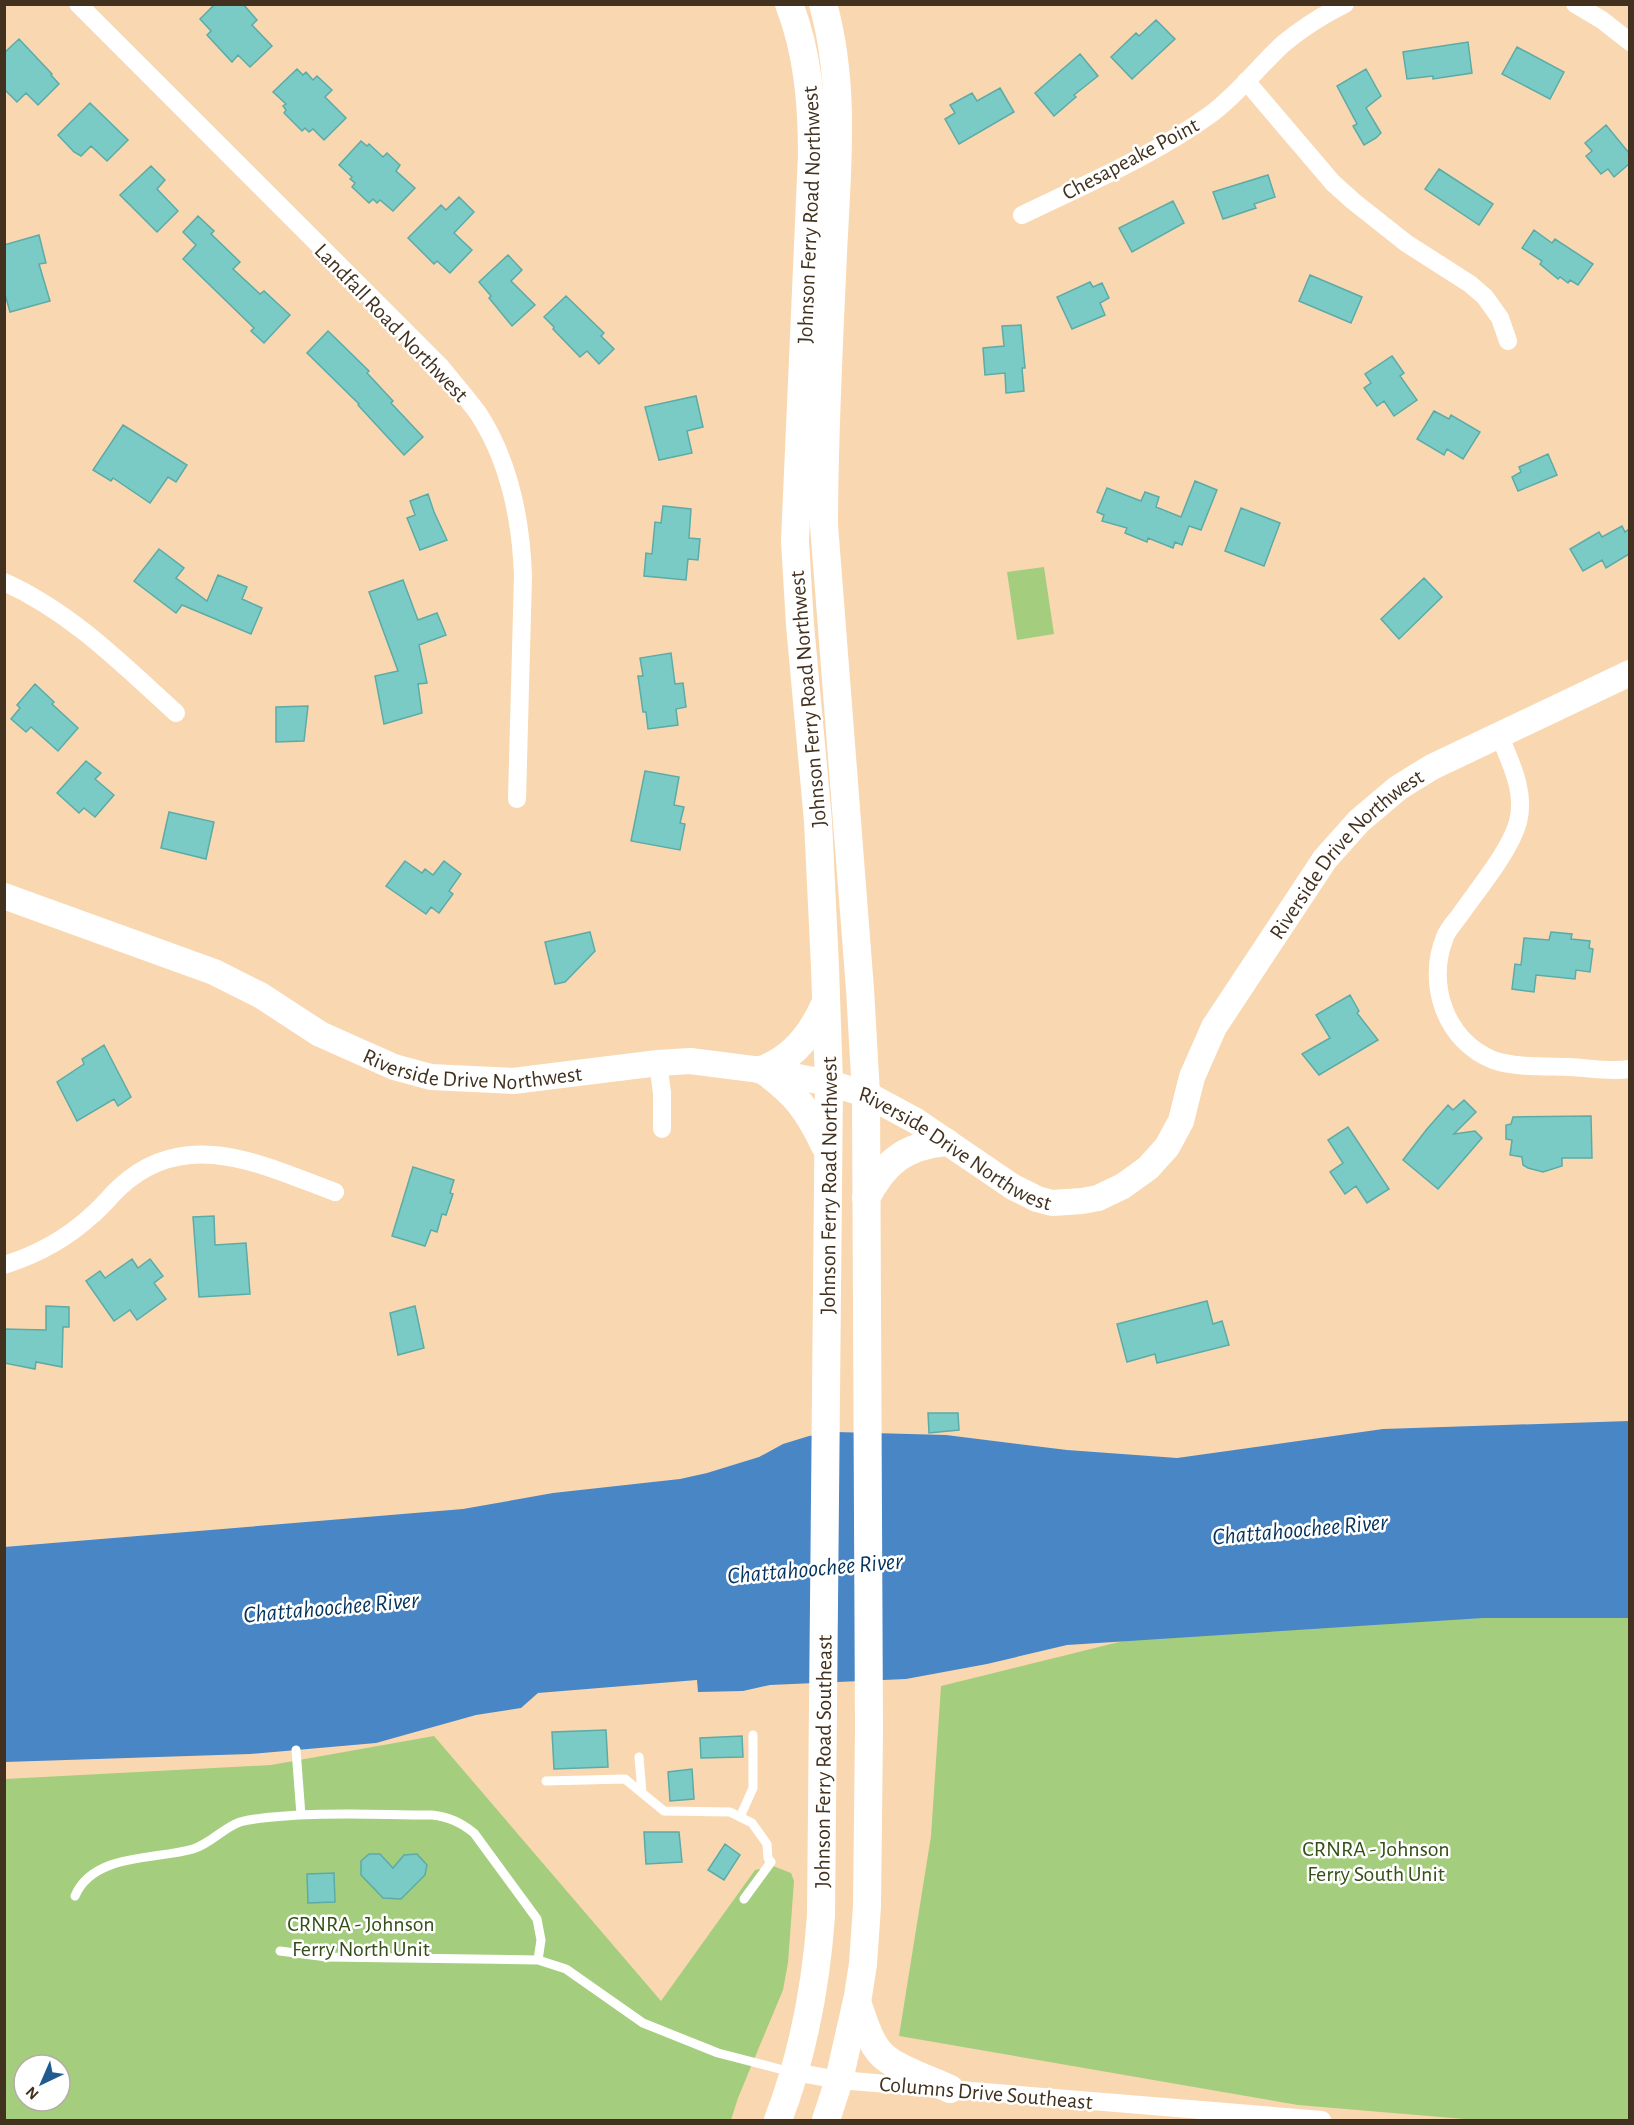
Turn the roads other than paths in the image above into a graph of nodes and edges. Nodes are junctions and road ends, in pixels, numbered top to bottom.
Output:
1 (78, 4) edge
2 (789, 4) edge
3 (823, 4) edge
4 (1345, 4) edge
5 (1575, 4) edge
6 (1629, 42) edge
7 (1246, 81) junction
8 (1022, 215) dead end
9 (1508, 341) dead end
10 (4, 582) edge
11 (1629, 673) edge
12 (176, 713) dead end
13 (1499, 734) junction
14 (517, 799) dead end
15 (4, 896) edge
16 (826, 1002) junction
17 (658, 1062) junction
18 (1629, 1069) edge
19 (762, 1070) junction
20 (829, 1083) junction
21 (866, 1094) junction
22 (662, 1129) dead end
23 (946, 1142) junction
24 (828, 1151) junction
25 (335, 1192) dead end
26 (866, 1198) junction
27 (4, 1265) edge
28 (825, 1396) joint
29 (866, 1397) joint
30 (753, 1735) dead end
31 (296, 1750) dead end
32 (639, 1757) dead end
33 (546, 1781) dead end
34 (642, 1793) junction
35 (301, 1815) junction
36 (740, 1817) junction
37 (75, 1896) dead end
38 (744, 1899) dead end
39 (280, 1951) dead end
40 (538, 1960) junction
41 (857, 2002) junction
42 (794, 2072) junction
43 (839, 2080) junction
44 (950, 2089) junction
45 (778, 2121) edge
46 (826, 2121) edge
47 (1322, 2121) edge

1 - 14 street, Landfall Road Northwest
2 - 16 main road, Johnson Ferry Road Northwest
3 - 21 main road, Johnson Ferry Road Northwest
4 - 7 street, Chesapeake Point
5 - 6 street
7 - 8 street, Chesapeake Point
7 - 9 street
10 - 12 street
11 - 13 street, Riverside Drive Northwest
13 - 18 street
13 - 23 street, Riverside Drive Northwest
15 - 17 street, Riverside Drive Northwest
16 - 19 main road
16 - 20 main road, Johnson Ferry Road Northwest
17 - 19 street, Riverside Drive Northwest
17 - 22 street
19 - 20 street, Riverside Drive Northwest
19 - 24 main road
20 - 21 street, Riverside Drive Northwest
20 - 24 main road, Johnson Ferry Road Northwest
21 - 23 street, Riverside Drive Northwest
21 - 26 main road, Johnson Ferry Road Northwest
23 - 26 main road
24 - 28 main road, Johnson Ferry Road Northwest
25 - 27 street
26 - 29 main road, Johnson Ferry Road Northwest
28 - 42 main road, Johnson Ferry Road Southeast
29 - 41 main road, Johnson Ferry Road Southeast
30 - 36 lane
31 - 35 lane
32 - 34 lane
33 - 34 lane
34 - 36 lane
35 - 37 lane
35 - 40 lane
36 - 38 lane
39 - 40 lane
40 - 42 lane
41 - 43 main road, Johnson Ferry Road Southeast
41 - 44 main road
42 - 43 street, Columns Drive Southeast
42 - 45 main road, Johnson Ferry Road Southeast
43 - 44 street, Columns Drive Southeast
43 - 46 main road, Johnson Ferry Road Southeast
44 - 47 street, Columns Drive Southeast

